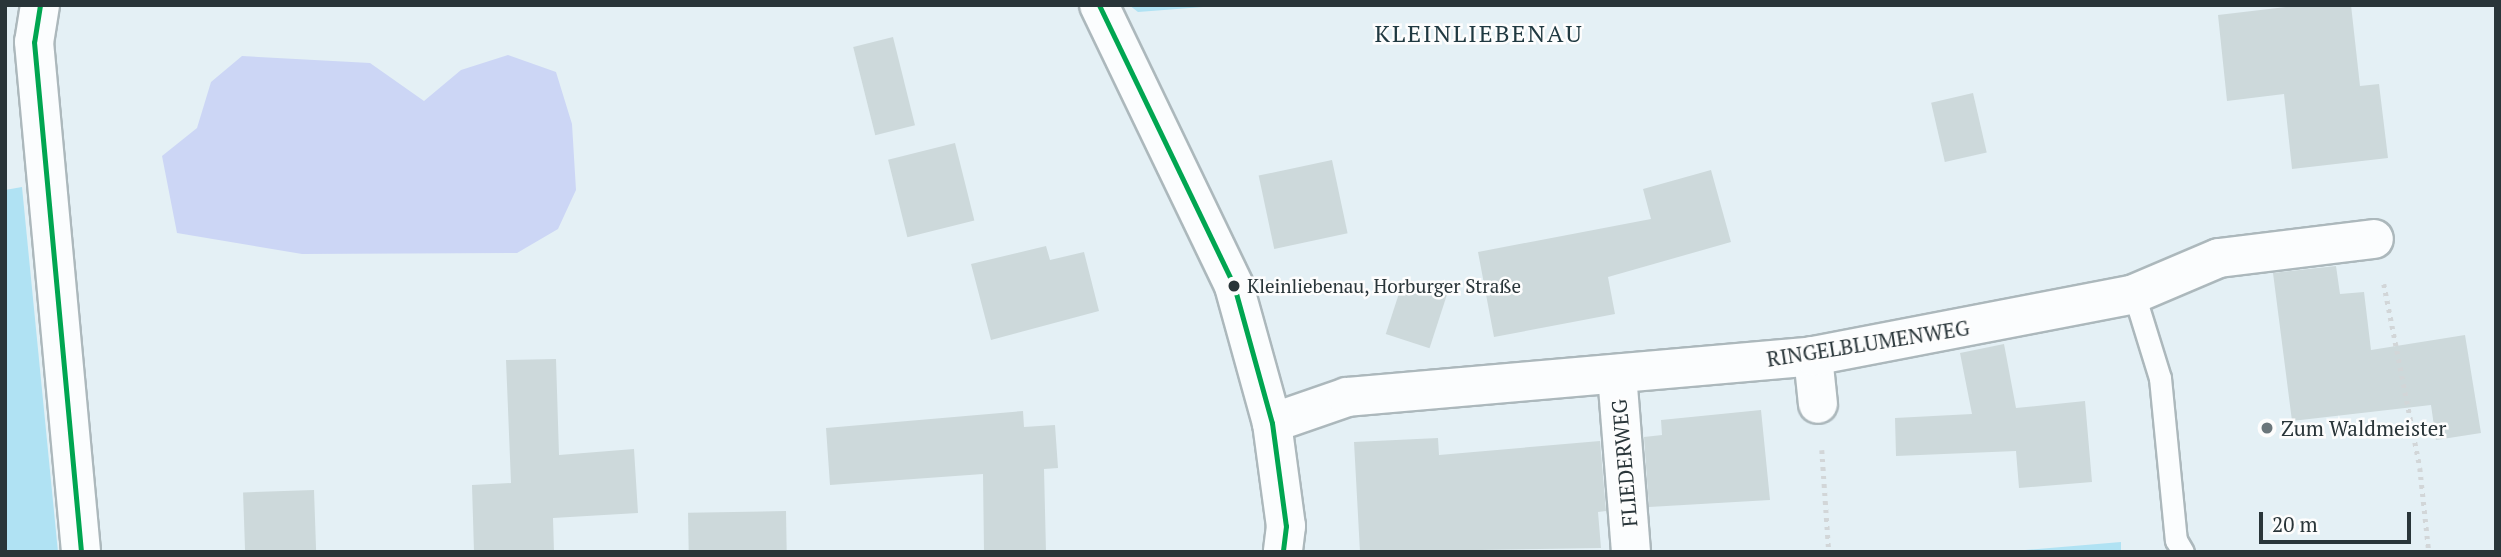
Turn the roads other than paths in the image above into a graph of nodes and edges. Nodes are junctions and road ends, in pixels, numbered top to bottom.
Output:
1 (40, 5) edge
2 (1099, 5) edge
3 (2374, 239) road end
4 (2134, 294) junction
5 (1813, 356) junction
6 (1617, 373) junction
7 (1818, 404) road end
8 (1272, 423) junction
9 (80, 552) edge
10 (1283, 552) edge
11 (1631, 552) edge
12 (2183, 552) edge

1 - 9 street
2 - 8 street
3 - 4 street, RINGELBLUMENWEG
4 - 5 street, RINGELBLUMENWEG
4 - 12 lane
5 - 6 street, RINGELBLUMENWEG
5 - 7 street
6 - 8 street, RINGELBLUMENWEG
6 - 11 street, FLIEDERWEG
8 - 10 street

